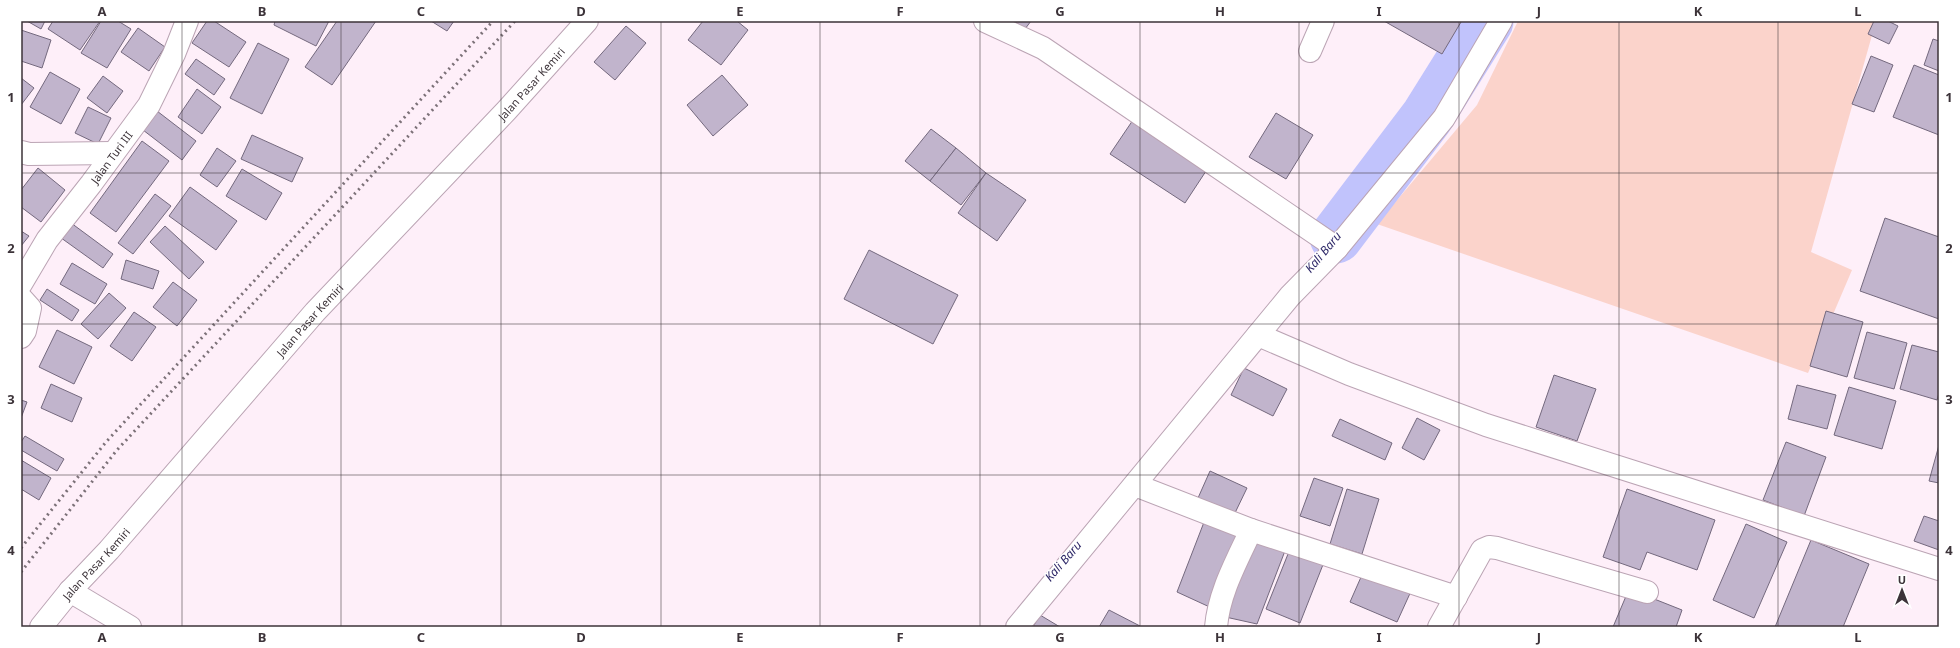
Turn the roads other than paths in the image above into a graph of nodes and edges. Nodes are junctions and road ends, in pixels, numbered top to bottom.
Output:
1 (187, 21) edge
2 (587, 21) edge
3 (985, 21) edge
4 (1323, 21) edge
5 (1501, 21) edge
6 (1310, 51) dead end
7 (21, 152) edge
8 (113, 153) junction
9 (1337, 248) junction
10 (21, 284) edge
11 (21, 298) edge
12 (1258, 336) junction
13 (21, 337) edge
14 (1135, 485) junction
15 (1251, 530) junction
16 (1939, 569) edge
17 (70, 591) junction
18 (1647, 592) dead end
19 (1456, 597) junction
20 (41, 627) edge
21 (130, 627) edge
22 (1017, 627) edge
23 (1216, 627) edge
24 (1439, 627) edge

1 - 8 street, Jalan Turi III
2 - 17 street, Jalan Pasar Kemiri
3 - 9 street
4 - 6 street
5 - 9 street
7 - 8 street
8 - 10 street, Jalan Turi III
9 - 12 street
11 - 13 street
12 - 14 street
12 - 16 street
14 - 15 street
14 - 22 street
15 - 19 street
15 - 23 street
17 - 20 street, Jalan Pasar Kemiri
17 - 21 street
18 - 19 street
19 - 24 street

